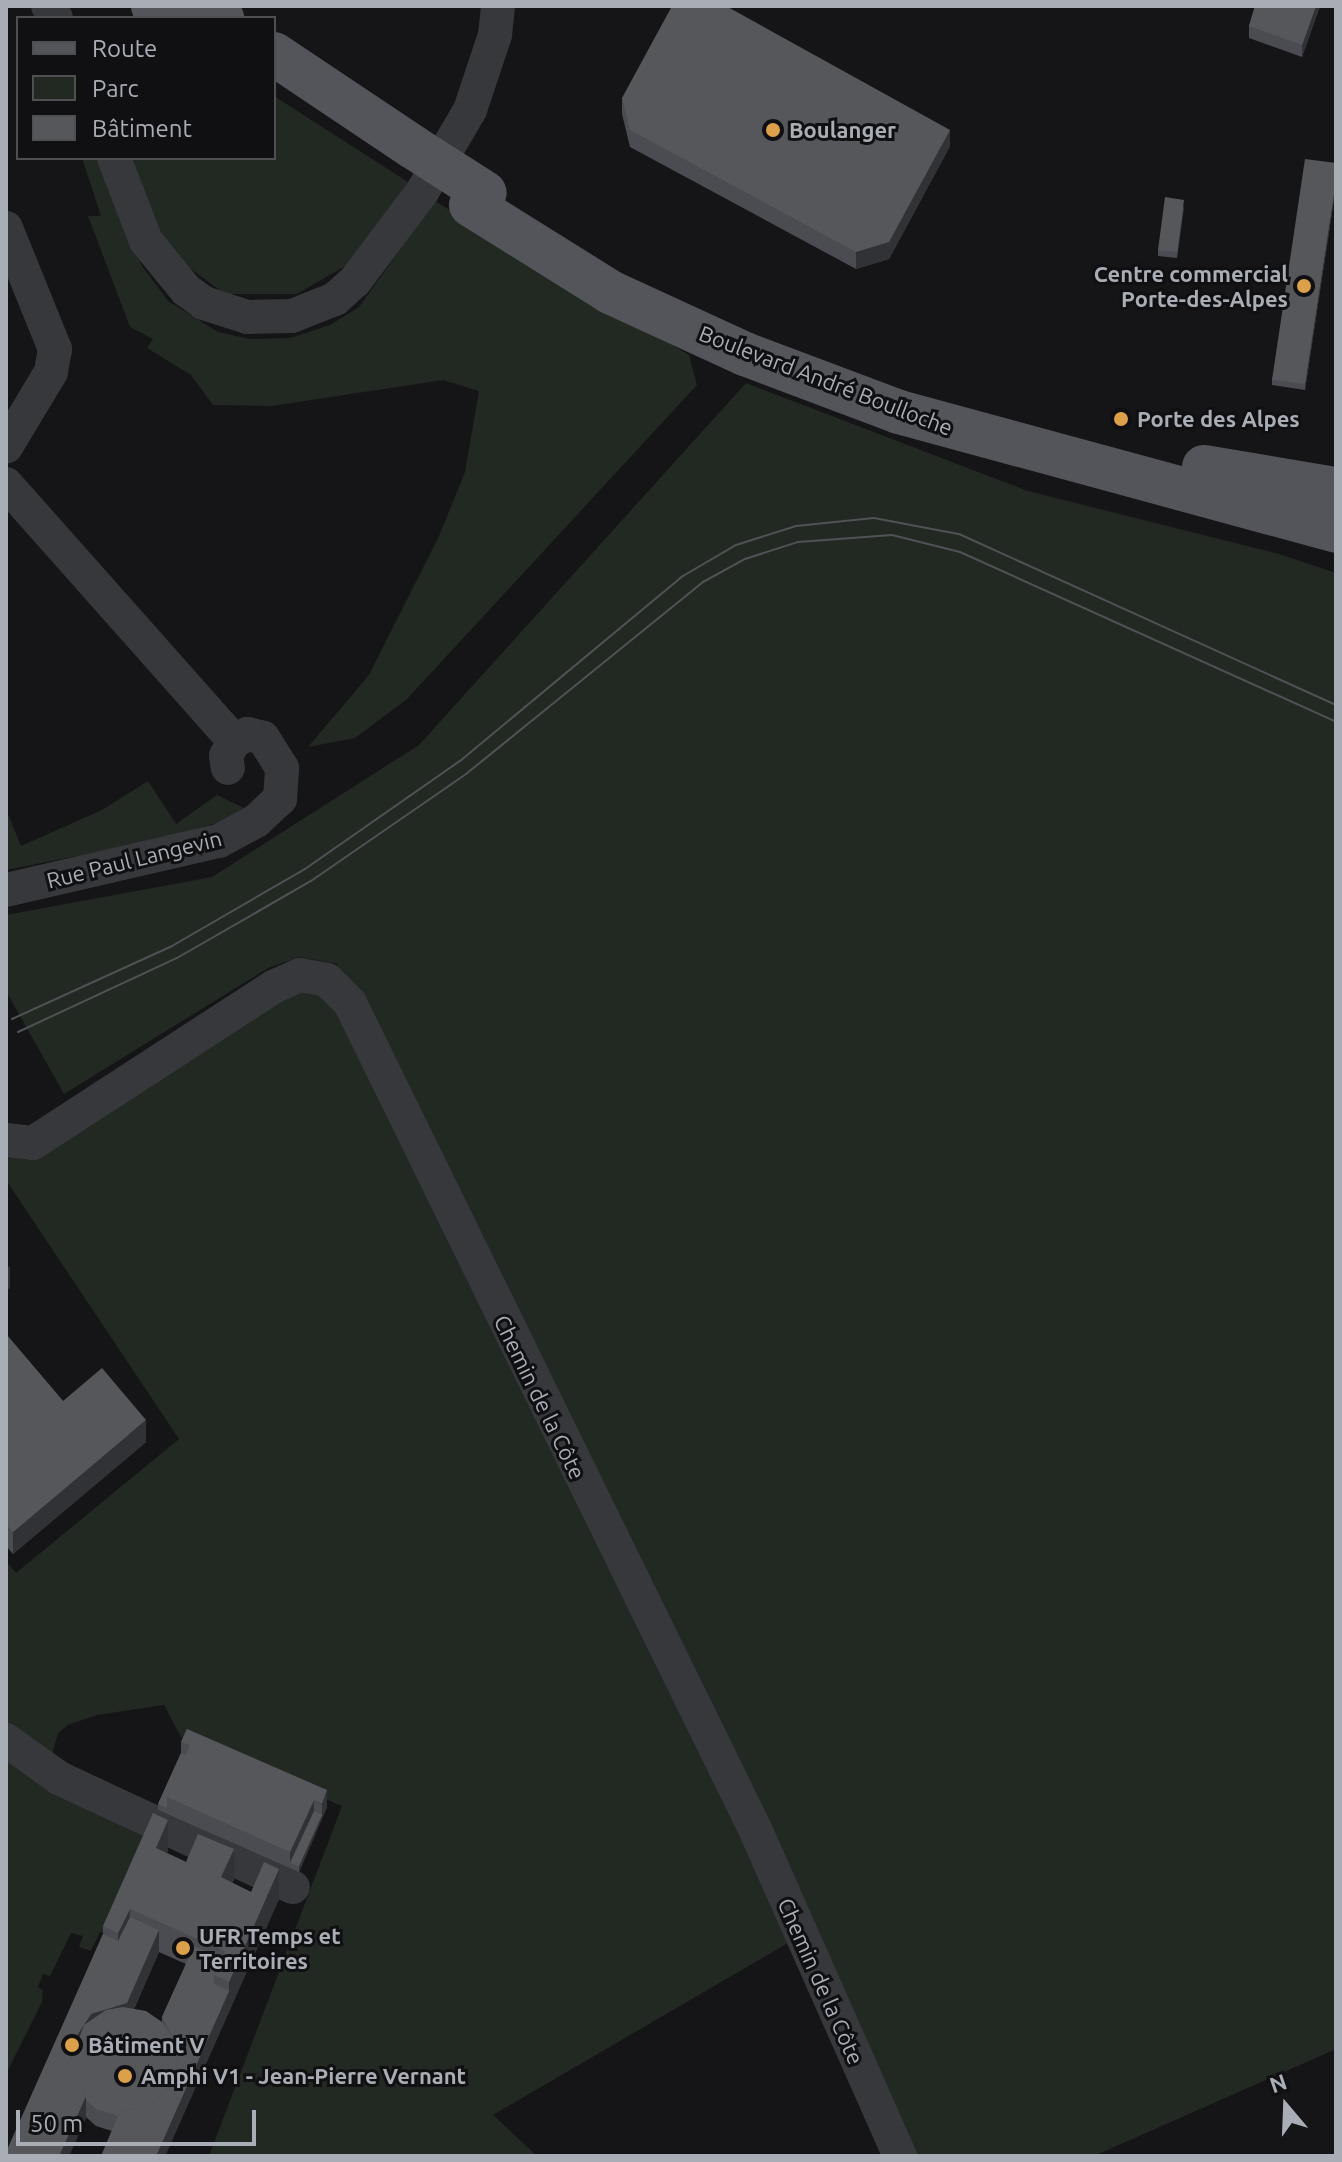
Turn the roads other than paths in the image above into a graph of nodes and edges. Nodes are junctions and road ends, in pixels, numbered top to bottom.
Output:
1 (498, 6) edge
2 (276, 56) edge
3 (276, 83) edge
4 (406, 154) junction
5 (115, 160) edge
6 (478, 199) junction
7 (6, 228) edge
8 (6, 447) edge
9 (6, 484) edge
10 (1336, 489) edge
11 (1336, 500) edge
12 (1336, 528) edge
13 (6, 890) edge
14 (6, 1140) edge
15 (6, 1740) edge
16 (293, 1887) dead end
17 (900, 2156) edge

1 - 5 street
2 - 4 main road, Boulevard André Boulloche
3 - 4 main road, Boulevard André Boulloche
4 - 6 main road, Boulevard André Boulloche
6 - 10 main road, Boulevard André Boulloche
6 - 12 main road, Boulevard André Boulloche
7 - 8 street
9 - 13 street, Rue Paul Langevin
11 - 12 main road, Boulevard André Boulloche
14 - 17 street, Chemin de la Côte
15 - 16 street

